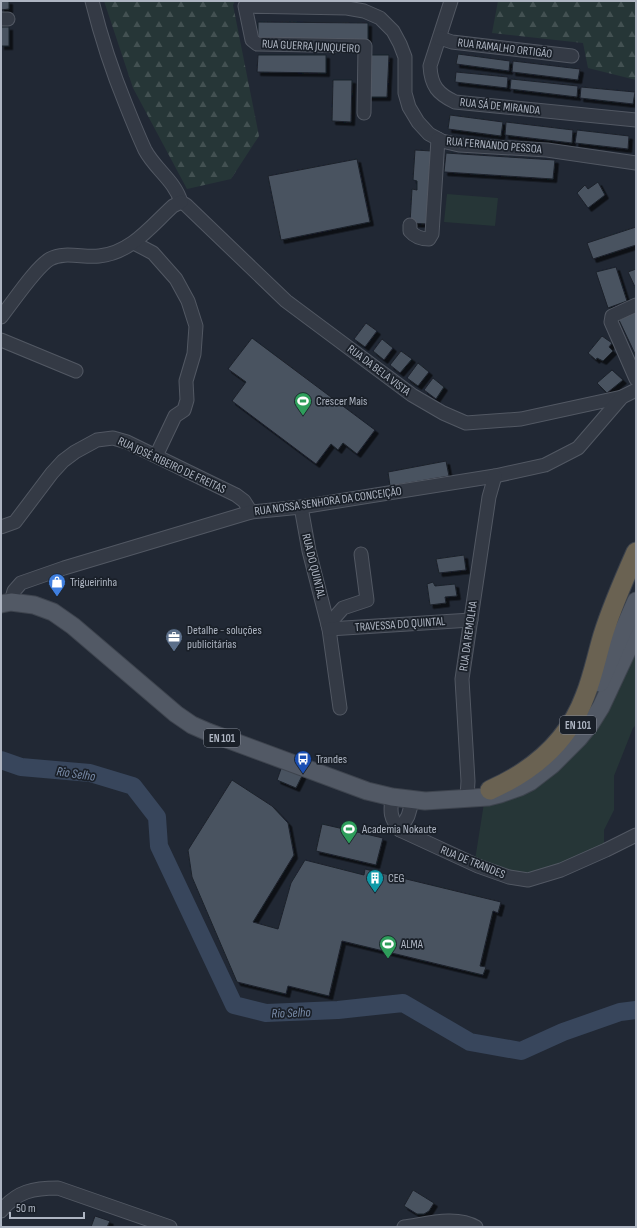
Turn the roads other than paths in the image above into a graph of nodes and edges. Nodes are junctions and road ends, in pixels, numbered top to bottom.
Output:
1 (92, 1) edge
2 (451, 1) edge
3 (245, 6) joint
4 (440, 38) junction
5 (572, 56) dead end
6 (364, 113) dead end
7 (636, 120) edge
8 (438, 139) junction
9 (636, 163) edge
10 (181, 202) junction
11 (410, 225) dead end
12 (134, 243) junction
13 (636, 305) edge
14 (1, 317) edge
15 (1, 340) edge
16 (76, 371) dead end
17 (636, 379) edge
18 (636, 390) edge
19 (622, 397) junction
20 (156, 456) junction
21 (495, 476) junction
22 (301, 507) junction
23 (251, 512) junction
24 (1, 527) edge
25 (636, 552) edge
26 (360, 554) dead end
27 (636, 601) edge
28 (6, 603) edge
29 (471, 620) junction
30 (329, 627) junction
31 (636, 632) edge
32 (340, 708) dead end
33 (490, 790) junction
34 (392, 797) junction
35 (467, 798) junction
36 (413, 800) junction
37 (400, 830) junction
38 (636, 835) edge
39 (1, 1211) edge
40 (170, 1227) edge
41 (404, 1227) edge
42 (476, 1227) edge

1 - 10 street
2 - 4 street, RUA SÁ DE MIRANDA
3 - 6 street, RUA GUERRA JUNQUEIRO
3 - 8 street, RUA FERNANDO PESSOA
4 - 5 street, RUA RAMALHO ORTIGÃO
4 - 7 street, RUA SÁ DE MIRANDA
8 - 9 street, RUA FERNANDO PESSOA
8 - 11 street
10 - 12 street
10 - 19 street, RUA DA BELA VISTA
12 - 14 street
12 - 20 street
13 - 17 street
15 - 16 street
18 - 19 street, RUA NOSSA SENHORA DA CONCEIÇÃO
19 - 21 street, RUA NOSSA SENHORA DA CONCEIÇÃO
20 - 23 street, RUA JOSÉ RIBEIRO DE FREITAS
20 - 24 street, RUA JOSÉ RIBEIRO DE FREITAS
21 - 22 street, RUA NOSSA SENHORA DA CONCEIÇÃO
21 - 29 street, RUA DA REMOLHA
22 - 23 street, RUA NOSSA SENHORA DA CONCEIÇÃO
22 - 30 street, RUA DO QUINTAL
23 - 28 street, RUA NOSSA SENHORA DA CONCEIÇÃO
25 - 33 highway
26 - 30 street
27 - 33 main road, EN 101
28 - 34 main road, EN 101
29 - 30 street, TRAVESSA DO QUINTAL
29 - 35 street, RUA DA REMOLHA
30 - 32 street, RUA DO QUINTAL
31 - 35 main road, EN 101
33 - 35 main road, EN 101
34 - 36 main road, EN 101
34 - 37 street
35 - 36 main road, EN 101
36 - 37 street
37 - 38 street, RUA DE TRANDES
39 - 40 street
41 - 42 street

